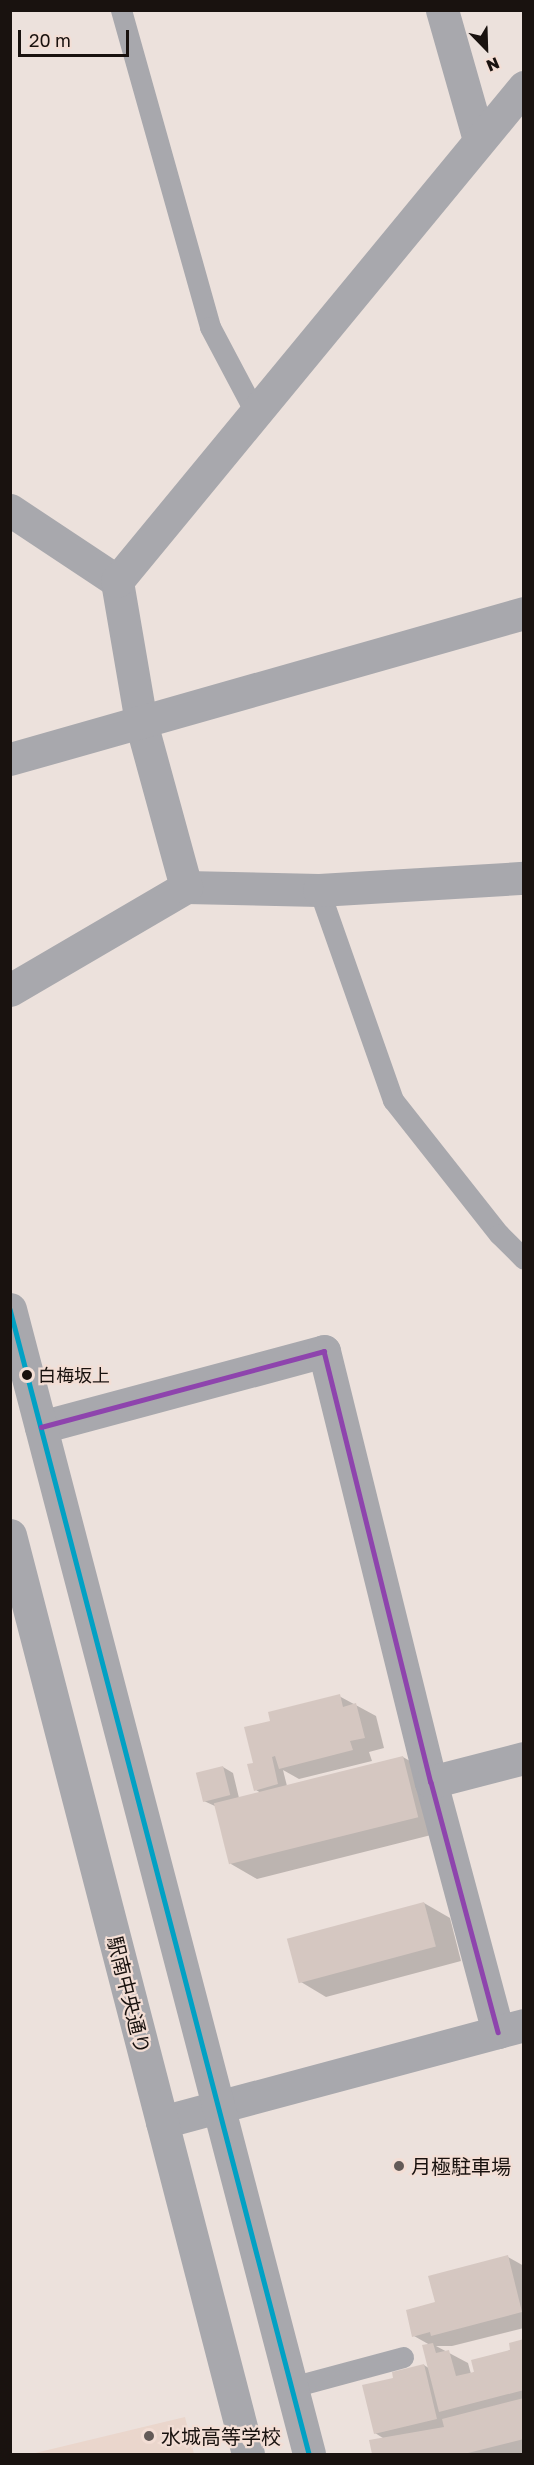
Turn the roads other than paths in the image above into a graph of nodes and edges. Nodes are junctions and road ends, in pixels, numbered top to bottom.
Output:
1 (121, 10) edge
2 (442, 10) edge
3 (524, 87) edge
4 (479, 140) junction
5 (254, 411) junction
6 (10, 510) edge
7 (117, 581) junction
8 (524, 613) edge
9 (141, 722) junction
10 (10, 759) edge
11 (524, 878) edge
12 (186, 887) junction
13 (319, 890) junction
14 (10, 990) edge
15 (524, 1259) edge
16 (10, 1309) edge
17 (41, 1427) junction
18 (10, 1534) edge
19 (524, 1758) edge
20 (431, 1782) junction
21 (511, 2029) edge
22 (217, 2106) junction
23 (162, 2122) junction
24 (403, 2357) dead end
25 (292, 2386) junction
26 (248, 2454) edge
27 (309, 2454) edge

1 - 5 lane
2 - 4 street
3 - 4 street
4 - 5 street
5 - 7 street
6 - 7 street
7 - 9 street
8 - 9 street
9 - 10 street
9 - 12 street
11 - 13 street
12 - 13 street
12 - 14 street
13 - 15 lane
16 - 17 street
17 - 20 street
17 - 22 street
18 - 23 street, 駅南中央通り
19 - 20 street
20 - 21 street
21 - 22 street
22 - 23 street
22 - 25 street
23 - 26 street, 駅南中央通り
24 - 25 lane
25 - 27 street

